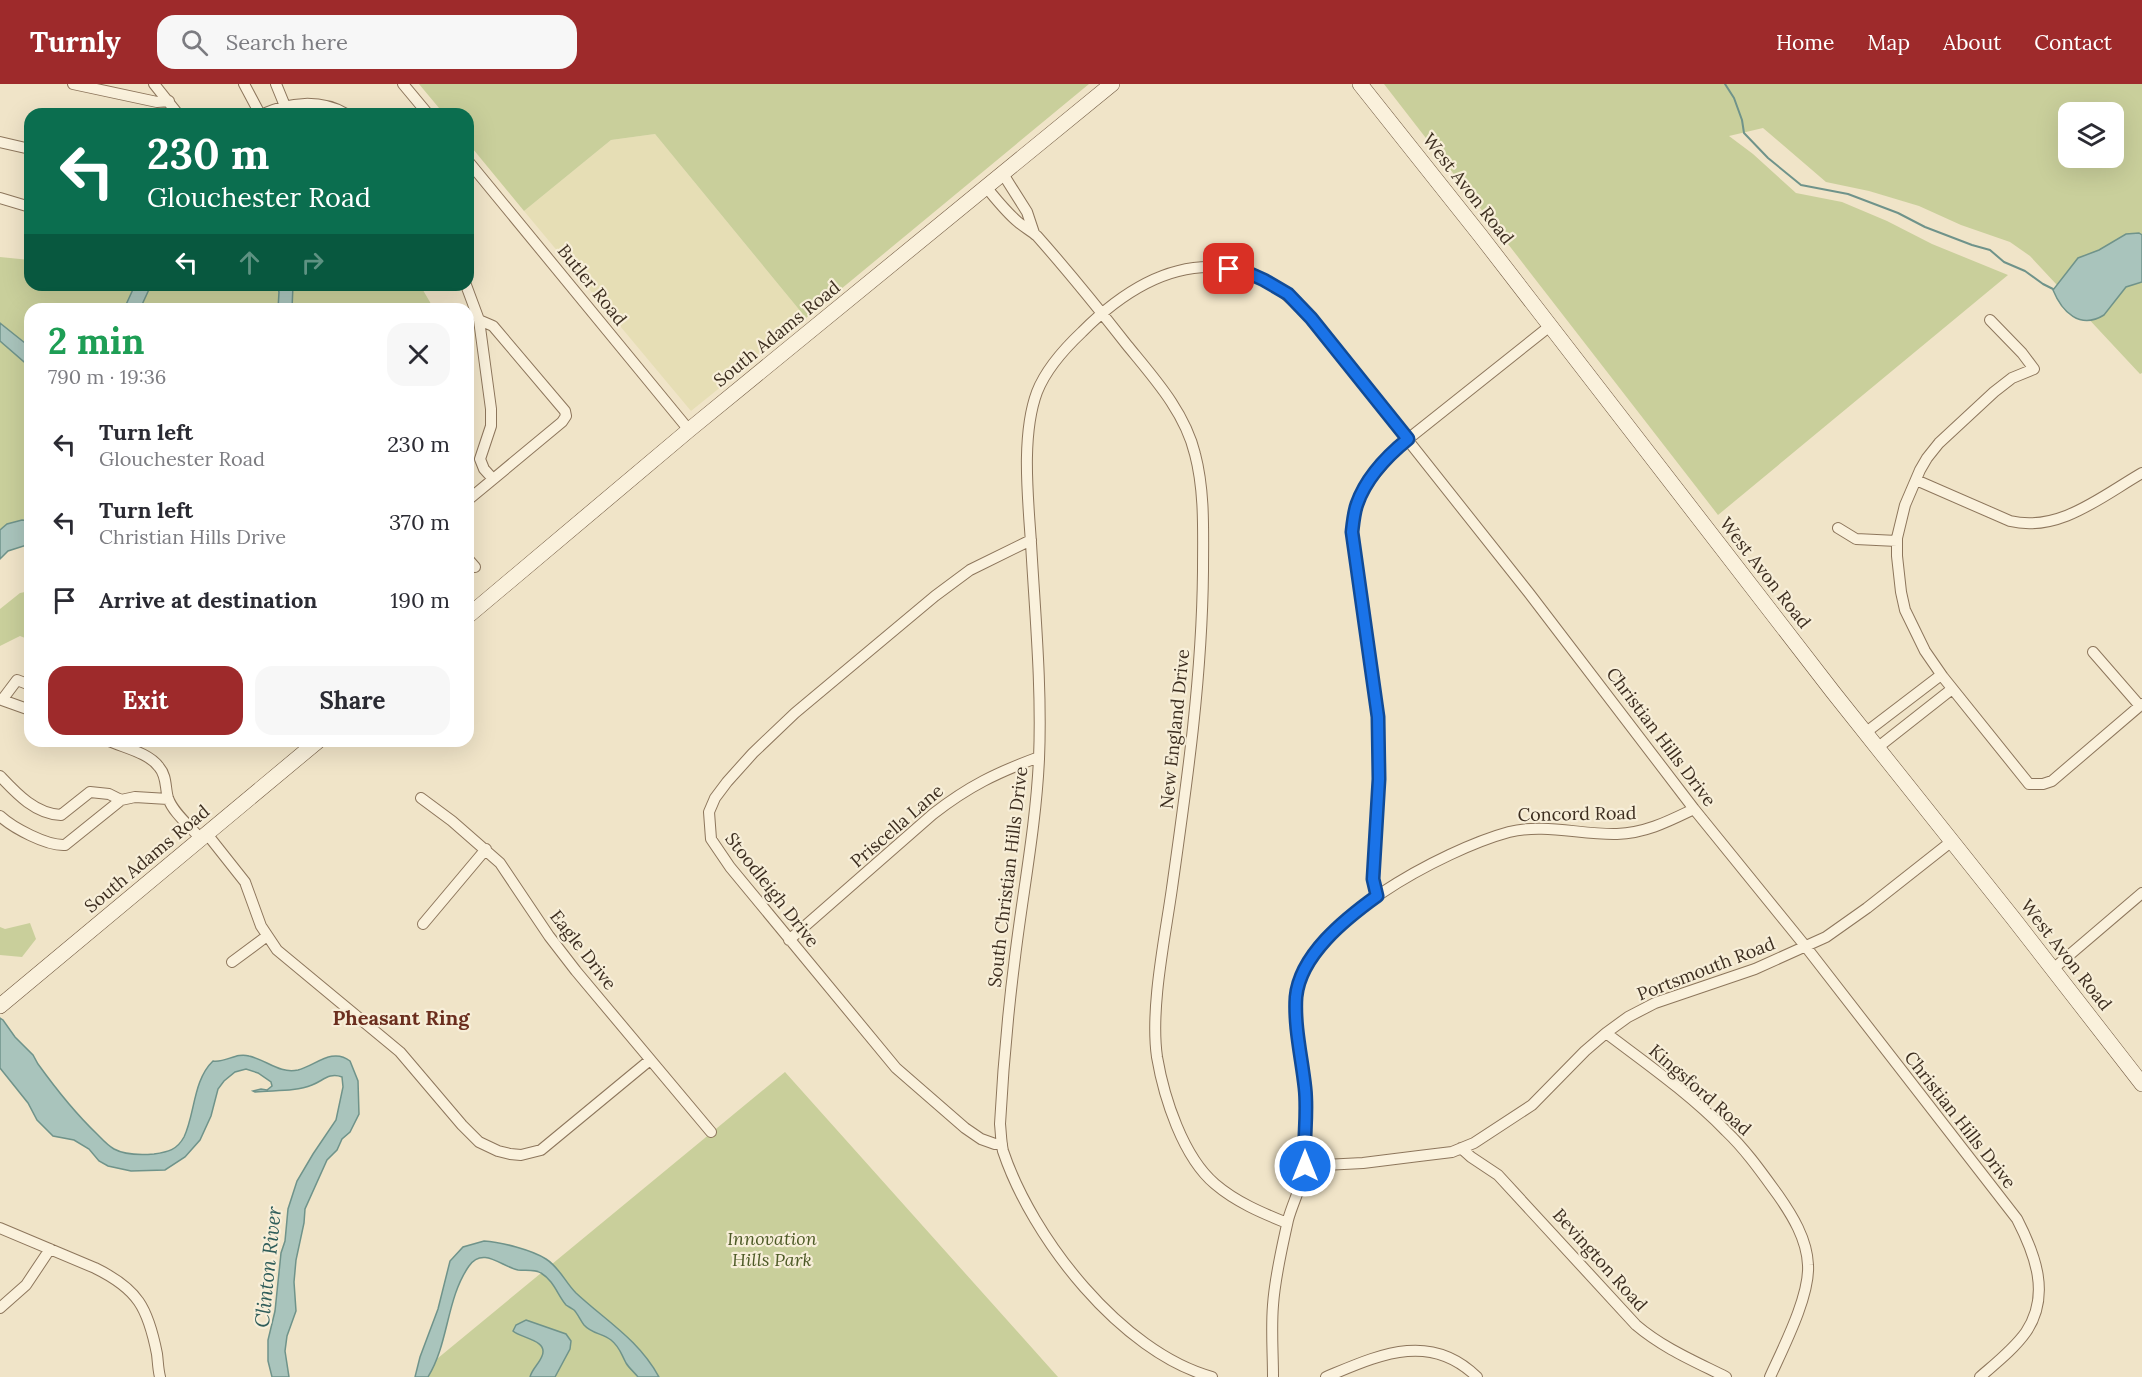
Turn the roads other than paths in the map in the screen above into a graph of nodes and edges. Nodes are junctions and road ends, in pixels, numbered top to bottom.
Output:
1 (73, 84) edge
2 (154, 84) edge
3 (244, 84) edge
4 (276, 84) edge
5 (404, 84) edge
6 (1112, 84) edge
7 (1360, 84) edge
8 (169, 101) junction
9 (285, 106) junction
10 (174, 108) edge
11 (258, 108) edge
12 (279, 108) edge
13 (330, 108) edge
14 (423, 108) edge
15 (0, 142) edge
16 (24, 148) edge
17 (474, 173) edge
18 (1002, 174) junction
19 (986, 187) junction
20 (0, 198) edge
21 (24, 205) edge
22 (1034, 233) junction
23 (474, 307) edge
24 (1101, 312) junction
25 (479, 320) junction
26 (1990, 320) dead end
27 (1550, 327) junction
28 (689, 430) junction
29 (1408, 439) junction
30 (2142, 473) edge
31 (493, 480) junction
32 (1916, 480) junction
33 (474, 495) edge
34 (1838, 528) dead end
35 (1030, 540) junction
36 (1897, 541) junction
37 (474, 611) edge
38 (2092, 652) dead end
39 (1941, 675) junction
40 (24, 683) edge
41 (1952, 689) junction
42 (2141, 705) edge
43 (24, 708) edge
44 (1865, 734) junction
45 (124, 747) edge
46 (311, 747) edge
47 (1877, 748) junction
48 (1039, 757) junction
49 (0, 776) edge
50 (421, 798) dead end
51 (168, 799) junction
52 (121, 800) junction
53 (1694, 809) junction
54 (0, 816) edge
55 (204, 836) junction
56 (1952, 841) junction
57 (486, 849) junction
58 (2142, 893) edge
59 (1377, 896) junction
60 (423, 924) dead end
61 (267, 936) junction
62 (789, 940) junction
63 (1806, 947) junction
64 (232, 962) dead end
65 (2053, 969) junction
66 (1, 1006) edge
67 (1606, 1033) junction
68 (650, 1059) junction
69 (2142, 1084) edge
70 (711, 1132) dead end
71 (1002, 1144) junction
72 (1461, 1148) junction
73 (1305, 1166) junction
74 (1287, 1223) junction
75 (0, 1228) edge
76 (50, 1249) junction
77 (0, 1308) edge
78 (160, 1377) edge
79 (1212, 1377) edge
80 (1273, 1377) edge
81 (1326, 1377) edge
82 (1477, 1377) edge
83 (1726, 1377) edge
84 (1770, 1377) edge
85 (1980, 1377) edge

1 - 8 street
2 - 8 street
3 - 11 street
4 - 9 street
5 - 14 street
6 - 18 street, South Adams Road
7 - 27 street, West Avon Road
8 - 10 street
9 - 12 street
9 - 13 street
15 - 16 street
17 - 28 street, Butler Road
18 - 19 street, South Adams Road
18 - 22 street, New England Drive
19 - 22 street, New England Drive
19 - 28 street, South Adams Road
20 - 21 street
22 - 24 street, New England Drive
23 - 25 street
24 - 29 street, Christian Hills Drive
24 - 35 street, South Christian Hills Drive
24 - 74 street, New England Drive
25 - 31 street
25 - 31 street
26 - 32 street
27 - 29 street
27 - 44 street, West Avon Road
28 - 37 street, South Adams Road
29 - 53 street, Christian Hills Drive
29 - 59 street
30 - 32 street
31 - 33 street
32 - 36 street
34 - 36 street
35 - 48 street, South Christian Hills Drive
35 - 62 street, Stoodleigh Drive
36 - 39 street
38 - 42 street
39 - 41 street
39 - 44 street
40 - 43 street
41 - 42 street
41 - 47 street
44 - 47 street, West Avon Road
45 - 51 street
46 - 55 street, South Adams Road
47 - 56 street, West Avon Road
48 - 62 street, Priscella Lane
48 - 71 street, South Christian Hills Drive
49 - 52 street
50 - 57 street, Eagle Drive
51 - 52 street
51 - 55 street
52 - 54 street
53 - 59 street, Concord Road
53 - 63 street, Christian Hills Drive
55 - 61 street
55 - 66 street, South Adams Road
56 - 63 street, Portsmouth Road
56 - 65 street, West Avon Road
57 - 60 street
57 - 68 street, Eagle Drive
58 - 65 street
59 - 73 street, Concord Road
61 - 64 street
61 - 68 street
62 - 71 street, Stoodleigh Drive
63 - 67 street, Portsmouth Road
63 - 85 street, Christian Hills Drive
65 - 69 street, West Avon Road
67 - 72 street, Portsmouth Road
67 - 84 street, Kingsford Road
68 - 70 street, Eagle Drive
71 - 79 street, South Christian Hills Drive
72 - 73 street, Portsmouth Road
72 - 83 street, Bevington Road
73 - 74 street, Concord Road
74 - 80 street, Concord Road
75 - 76 street
76 - 77 street
76 - 78 street
81 - 82 street

